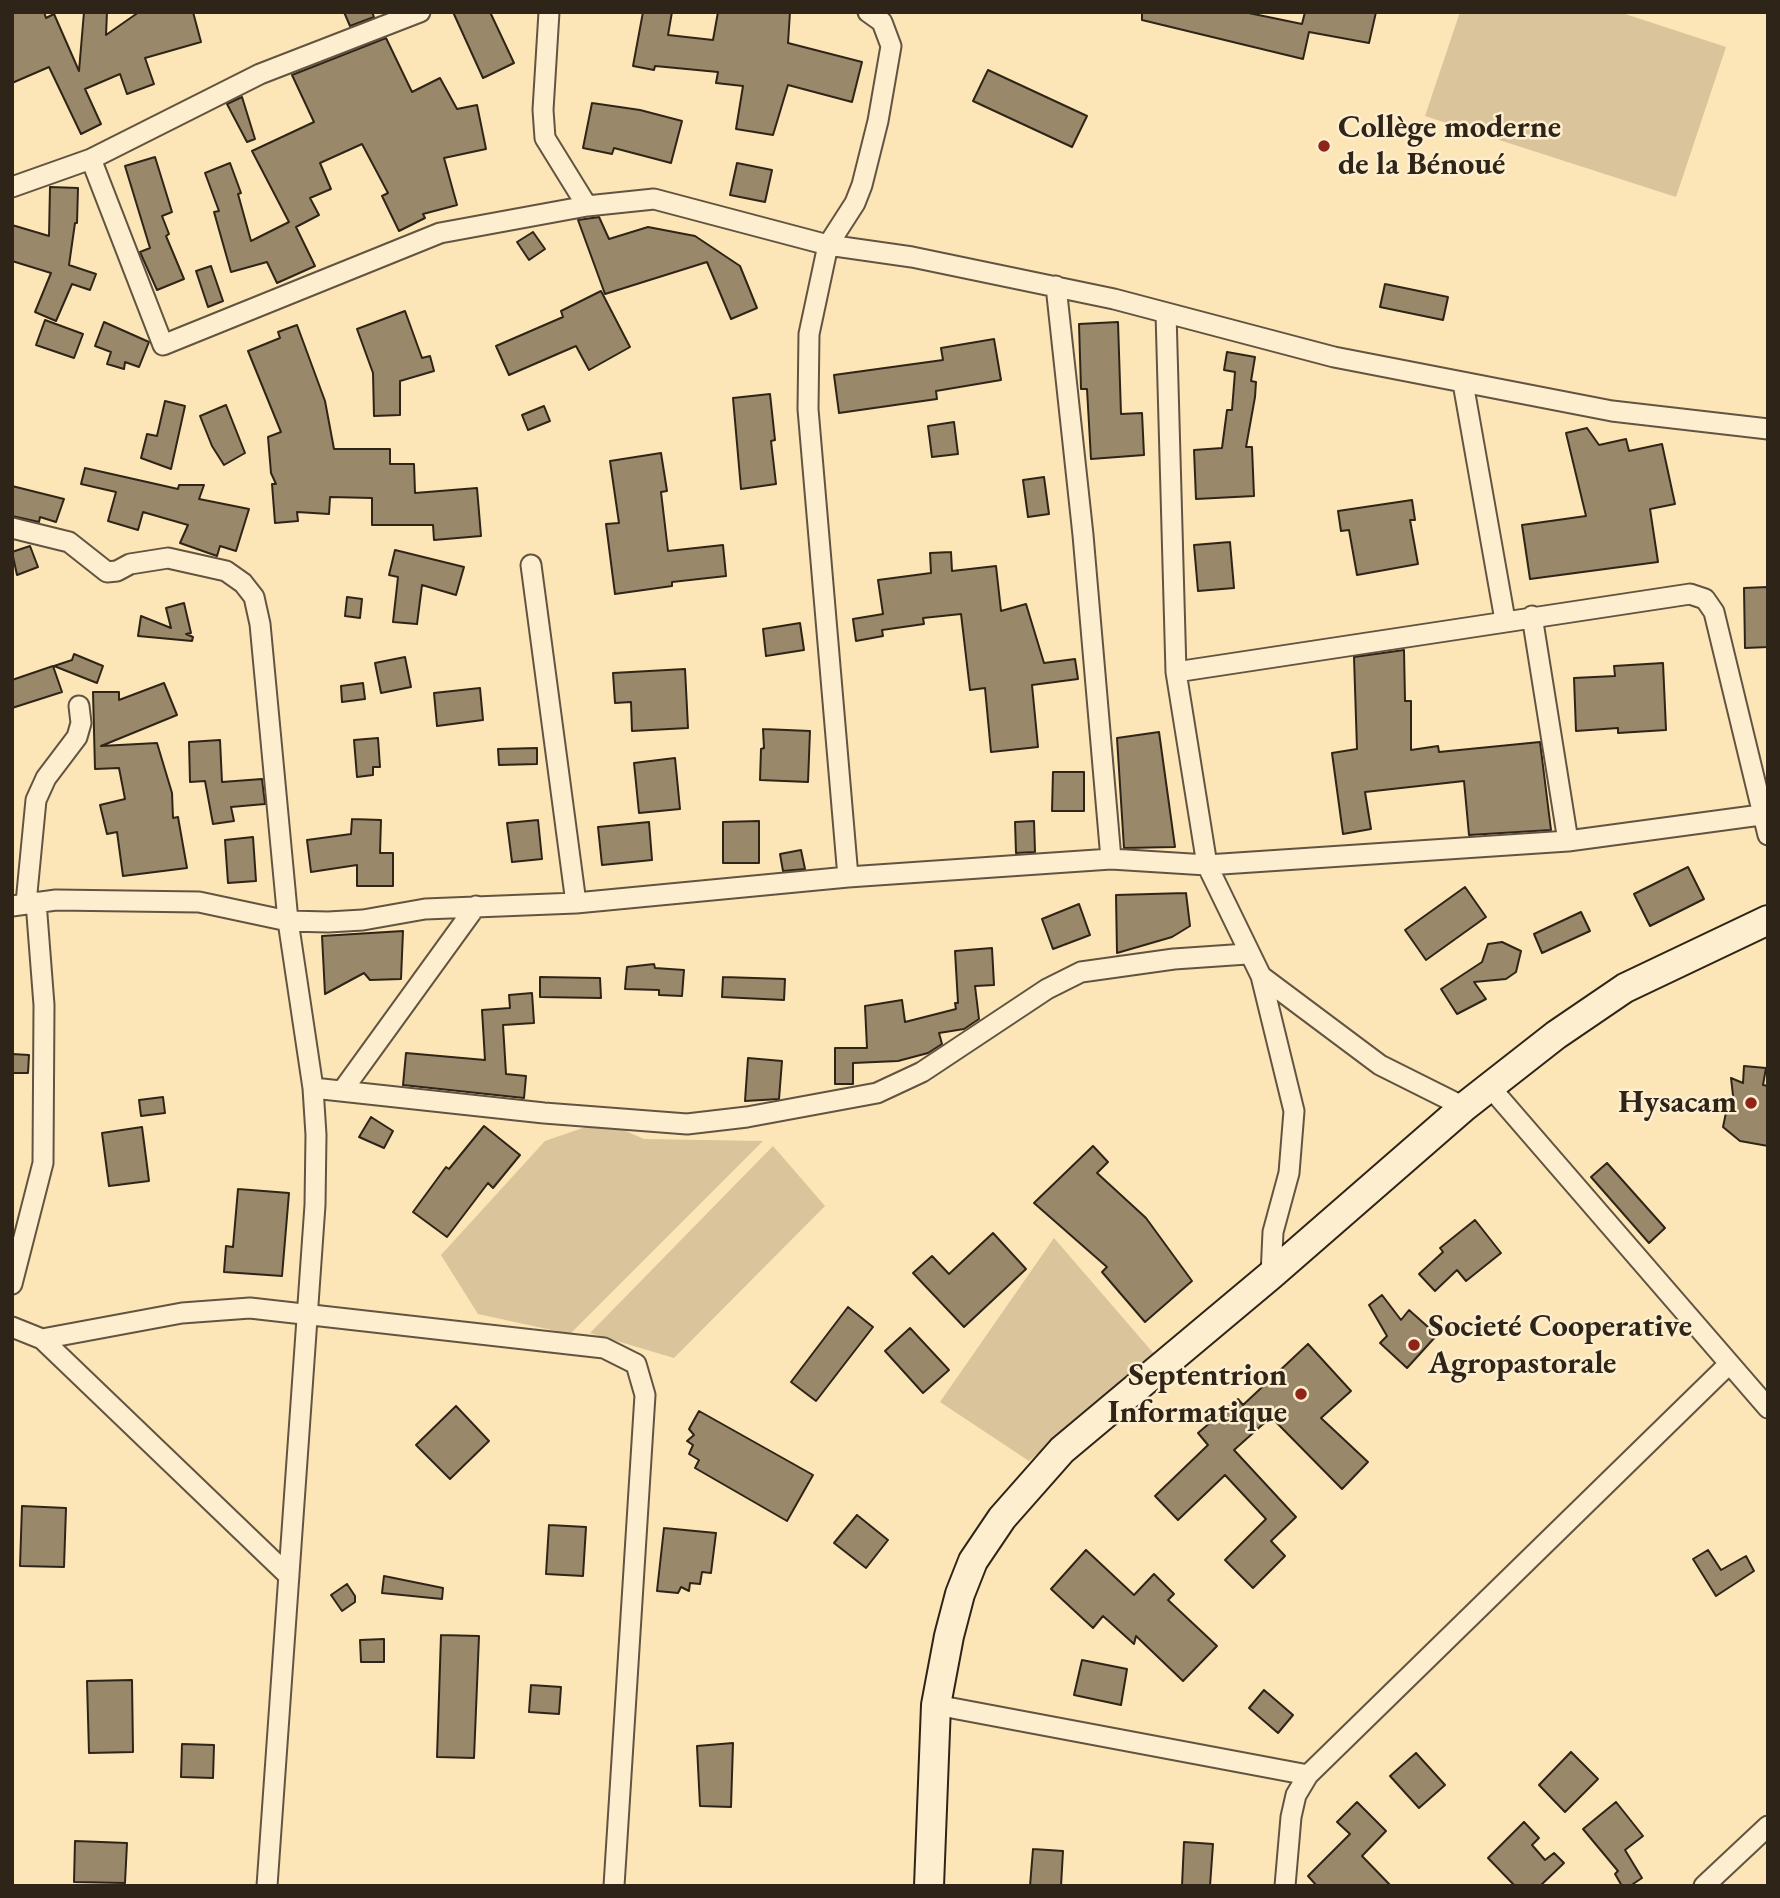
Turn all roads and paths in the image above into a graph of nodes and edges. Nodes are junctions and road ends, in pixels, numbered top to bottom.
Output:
1 (420, 12) edge
2 (549, 12) edge
3 (868, 12) edge
4 (91, 159) junction
5 (12, 187) edge
6 (587, 206) junction
7 (828, 245) junction
8 (1056, 286) junction
9 (1166, 313) junction
10 (1463, 383) junction
11 (1768, 429) edge
12 (12, 528) edge
13 (531, 565) dead end
14 (1532, 616) junction
15 (1505, 620) junction
16 (1176, 672) junction
17 (79, 706) dead end
18 (1765, 814) edge
19 (1768, 835) edge
20 (1568, 841) junction
21 (1111, 859) junction
22 (1207, 864) junction
23 (848, 877) junction
24 (576, 903) junction
25 (25, 904) edge
26 (476, 906) junction
27 (1768, 920) edge
28 (288, 921) junction
29 (1247, 954) junction
30 (1261, 976) junction
31 (1490, 1087) junction
32 (313, 1088) junction
33 (342, 1091) junction
34 (1464, 1107) junction
35 (1271, 1275) junction
36 (12, 1284) edge
37 (307, 1312) junction
38 (12, 1327) edge
39 (42, 1339) junction
40 (1729, 1364) junction
41 (1768, 1408) edge
42 (289, 1576) junction
43 (936, 1705) junction
44 (1308, 1775) junction
45 (1768, 1826) edge
46 (1714, 1882) edge
47 (268, 1886) edge
48 (614, 1886) edge
49 (929, 1886) edge
50 (1285, 1886) edge

1 - 4 street
2 - 6 street
3 - 7 street
4 - 5 street
4 - 6 street
6 - 7 street
7 - 8 street
7 - 23 street
8 - 9 street
8 - 21 street
9 - 10 street
9 - 16 street
10 - 11 street
10 - 15 street
12 - 28 street
13 - 24 street
14 - 15 street
14 - 18 street
14 - 20 street
15 - 16 street
16 - 22 street
17 - 25 street
18 - 19 street
18 - 20 street
20 - 22 street
21 - 22 street
21 - 23 street
22 - 29 street
23 - 24 street
24 - 26 street
25 - 28 street
25 - 36 street
26 - 28 street
26 - 33 street
27 - 31 street
28 - 32 street
29 - 30 street
29 - 33 street
30 - 34 street
30 - 35 street
31 - 34 street
31 - 40 street
32 - 33 street
32 - 37 street
34 - 35 street
35 - 43 street
37 - 39 street
37 - 42 street
37 - 48 street
38 - 39 street
39 - 42 street
40 - 41 street
40 - 44 street
42 - 47 street
43 - 44 street
43 - 49 street
44 - 50 street
45 - 46 street

